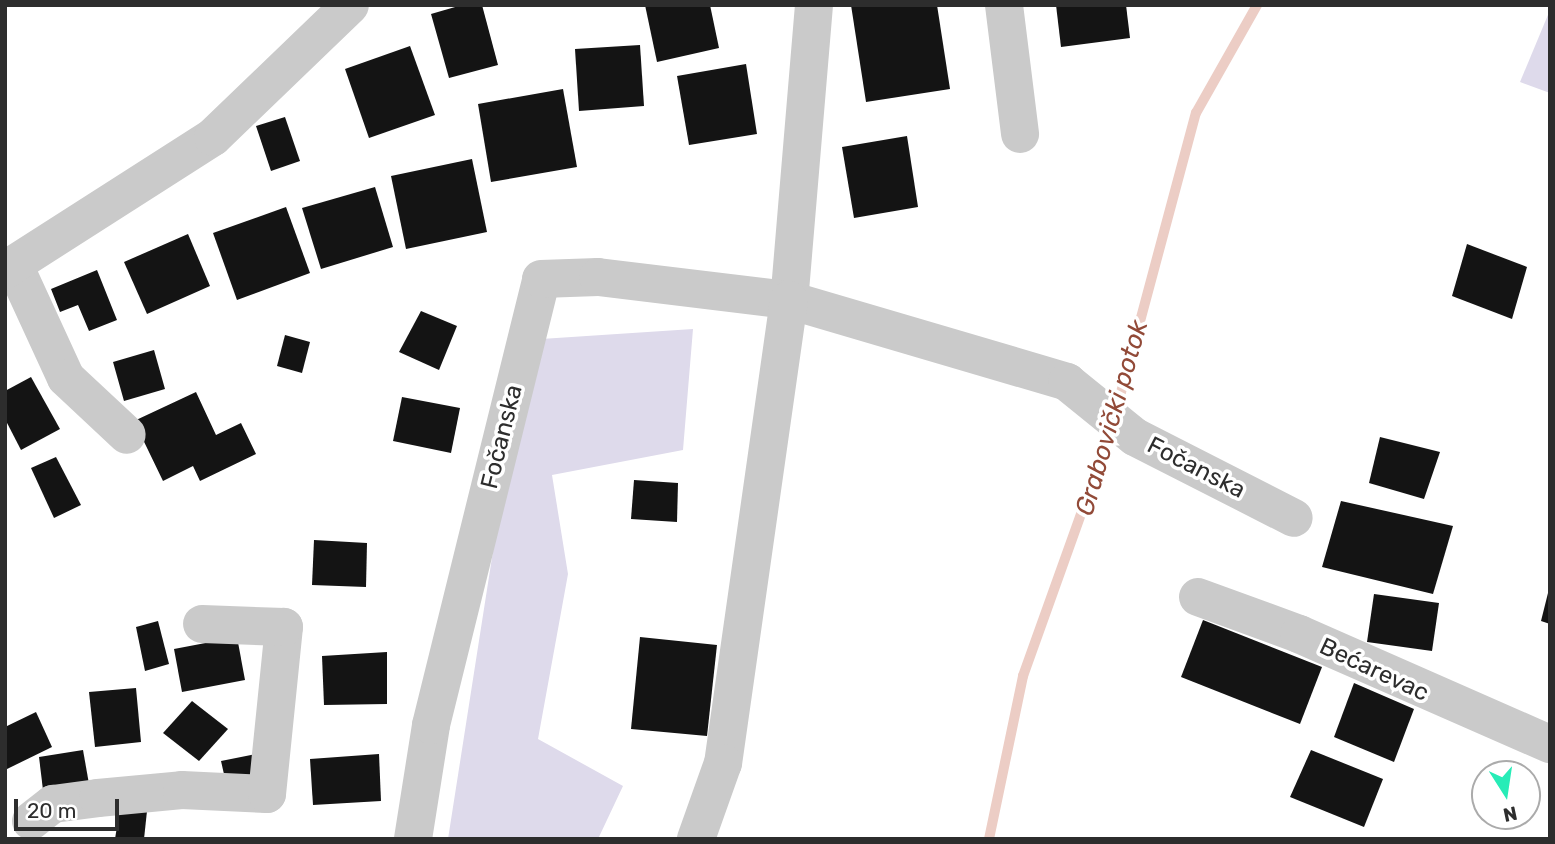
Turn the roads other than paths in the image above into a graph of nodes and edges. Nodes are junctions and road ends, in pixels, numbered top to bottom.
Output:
1 (350, 5) edge
2 (814, 5) edge
3 (1004, 5) edge
4 (1020, 134) dead end
5 (9, 267) edge
6 (789, 300) junction
7 (127, 435) dead end
8 (1294, 517) dead end
9 (1198, 597) dead end
10 (202, 624) dead end
11 (1550, 744) edge
12 (22, 820) edge
13 (413, 839) edge
14 (696, 839) edge

1 - 5 street
2 - 6 street
3 - 4 street
5 - 7 street
6 - 8 street, Fočanska
6 - 13 street, Fočanska
6 - 14 street
9 - 11 street, Bećarevac
10 - 12 street

